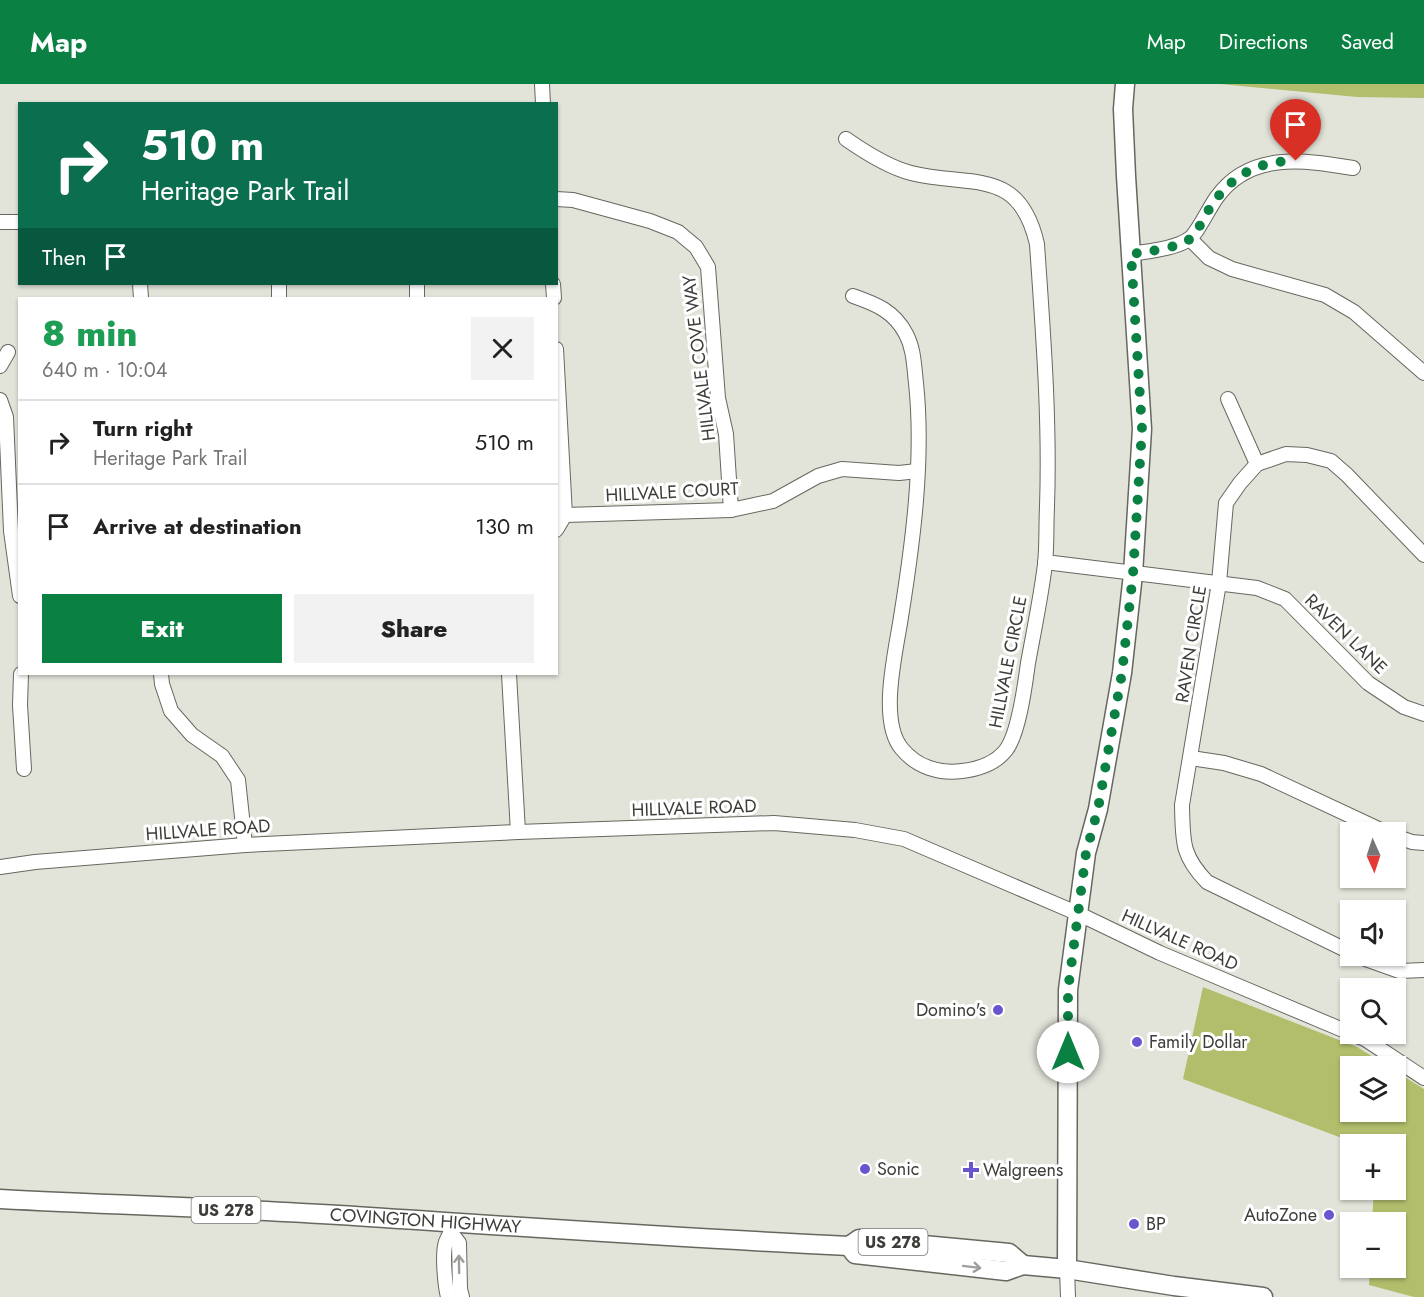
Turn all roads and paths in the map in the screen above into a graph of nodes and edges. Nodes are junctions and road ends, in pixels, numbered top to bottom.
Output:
1 (542, 84) edge
2 (1125, 84) edge
3 (543, 102) edge
4 (846, 139) dead end
5 (1353, 168) dead end
6 (558, 199) edge
7 (0, 222) edge
8 (18, 222) edge
9 (1190, 239) junction
10 (1131, 254) junction
11 (853, 296) dead end
12 (8, 352) dead end
13 (0, 366) edge
14 (1424, 373) edge
15 (558, 386) edge
16 (1228, 399) dead end
17 (0, 400) edge
18 (1257, 464) junction
19 (917, 471) junction
20 (731, 510) junction
21 (565, 515) junction
22 (558, 527) edge
23 (6, 531) edge
24 (1422, 548) edge
25 (1045, 562) junction
26 (1133, 574) junction
27 (1219, 583) junction
28 (18, 587) edge
29 (21, 675) edge
30 (161, 675) edge
31 (509, 675) edge
32 (1424, 714) edge
33 (1191, 758) junction
34 (24, 769) dead end
35 (1364, 822) edge
36 (518, 832) junction
37 (1406, 840) edge
38 (1424, 843) edge
39 (245, 845) junction
40 (0, 867) edge
41 (1079, 914) junction
42 (1340, 947) edge
43 (1385, 966) edge
44 (1424, 970) edge
45 (1340, 1028) edge
46 (1373, 1044) edge
47 (1424, 1078) edge
48 (0, 1199) edge
49 (452, 1228) junction
50 (1068, 1269) junction
51 (448, 1297) edge
52 (462, 1297) edge
53 (1068, 1297) edge
54 (1263, 1297) edge

1 - 3 street
2 - 10 main road
4 - 25 street, HILLVALE CIRCLE
5 - 9 street
6 - 20 street, HILLVALE COVE WAY
7 - 8 street
9 - 10 street
9 - 14 street
10 - 26 main road
11 - 19 street, HILLVALE CIRCLE
12 - 13 street
15 - 21 street
16 - 18 street
17 - 23 street
18 - 24 street
18 - 27 street, RAVEN CIRCLE
19 - 20 street, HILLVALE COURT
19 - 25 street, HILLVALE CIRCLE
20 - 21 street, HILLVALE COURT
21 - 22 street
23 - 28 street
25 - 26 street, RAVEN LANE
26 - 27 street, RAVEN LANE
26 - 41 main road
27 - 32 street, RAVEN LANE
27 - 33 street, RAVEN CIRCLE
29 - 34 street
30 - 39 street
31 - 36 street
33 - 35 street
33 - 42 street, RAVEN CIRCLE
36 - 39 street, HILLVALE ROAD
36 - 41 street, HILLVALE ROAD
37 - 38 street
39 - 40 street, HILLVALE ROAD
41 - 45 street, HILLVALE ROAD
41 - 50 main road
43 - 44 street
46 - 47 street, HILLVALE ROAD
48 - 49 main road, COVINGTON HIGHWAY / US 278
49 - 50 main road, COVINGTON HIGHWAY / US 278
49 - 51 street
52 -> 49 street
50 - 53 street
50 - 54 main road, COVINGTON HIGHWAY / US 278

